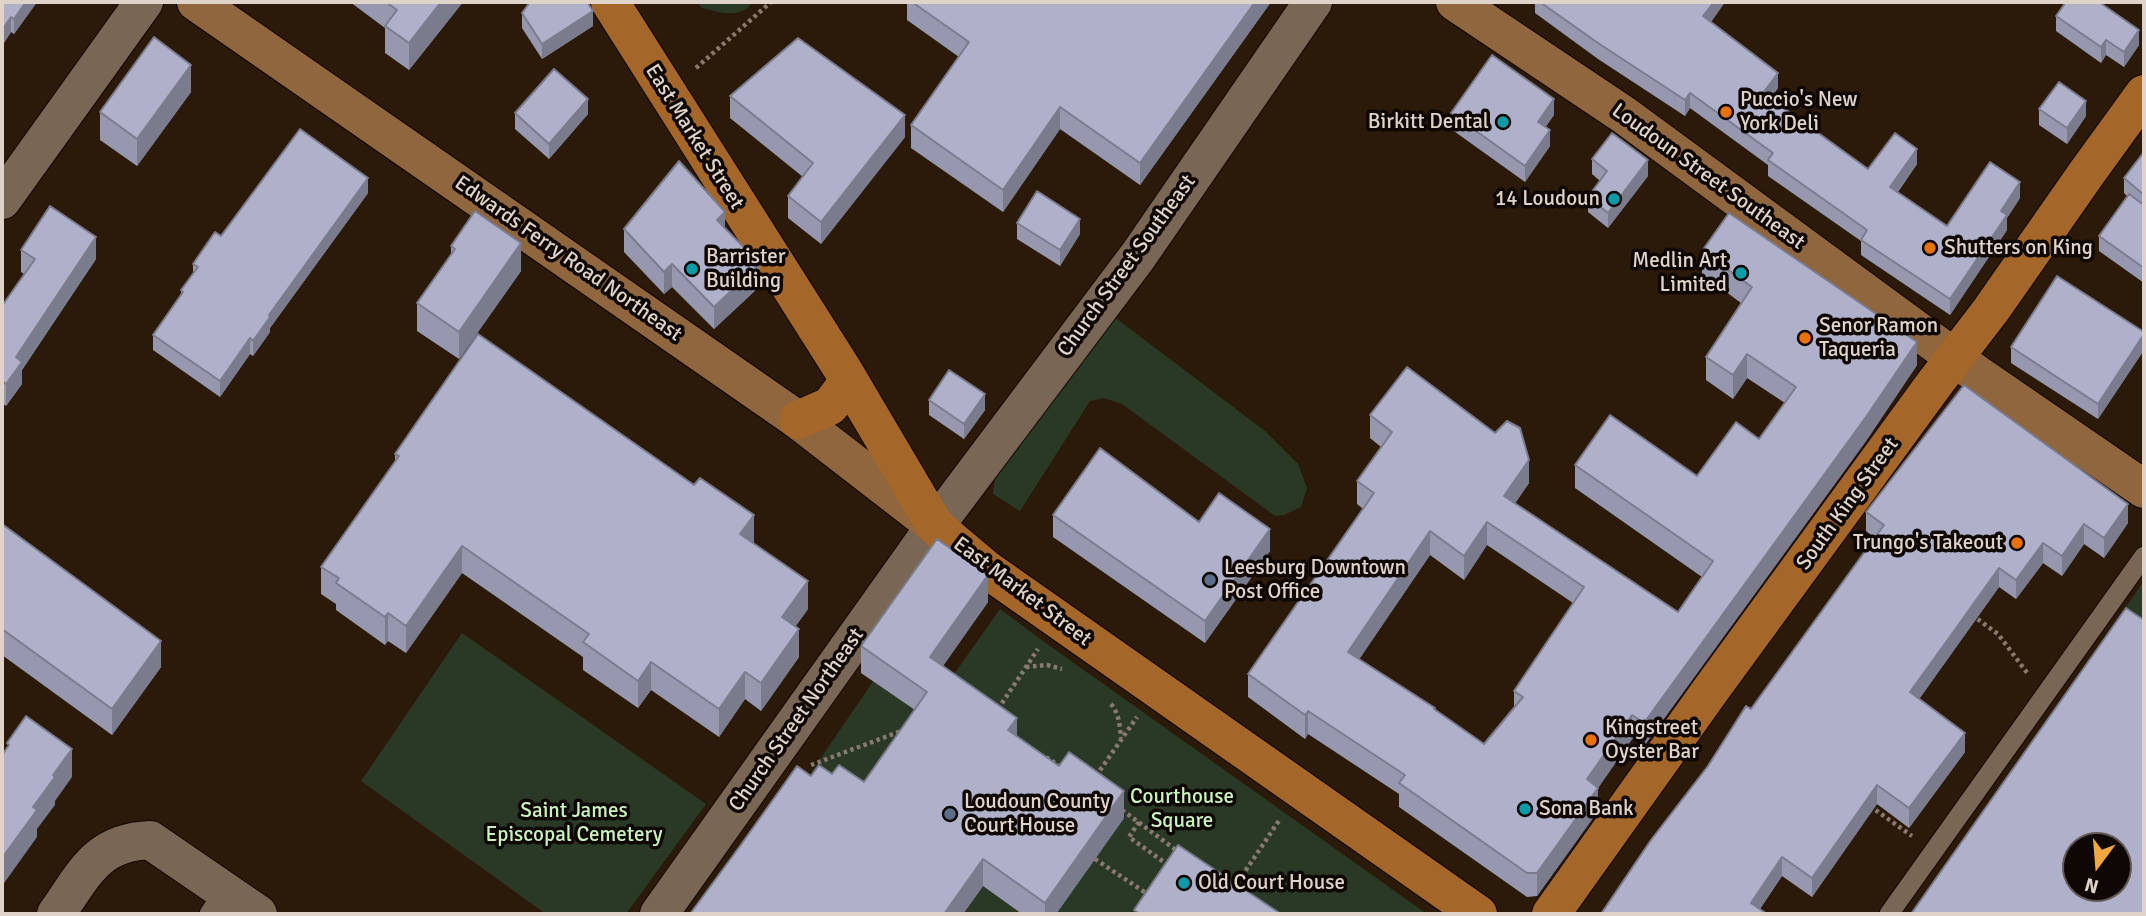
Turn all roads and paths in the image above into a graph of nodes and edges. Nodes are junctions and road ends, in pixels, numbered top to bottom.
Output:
1 (144, 2) edge
2 (610, 2) edge
3 (771, 2) edge
4 (1312, 2) edge
5 (1455, 2) edge
6 (205, 4) edge
7 (667, 93) junction
8 (2144, 94) edge
9 (2, 200) edge
10 (1955, 358) junction
11 (849, 381) junction
12 (798, 420) junction
13 (2144, 489) edge
14 (935, 526) junction
15 (2144, 556) edge
16 (1967, 611) edge
17 (1043, 641) dead end
18 (1026, 667) junction
19 (1070, 671) dead end
20 (2050, 689) junction
21 (1107, 698) dead end
22 (1142, 711) dead end
23 (991, 719) edge
24 (915, 726) edge
25 (1122, 739) junction
26 (1045, 756) edge
27 (770, 760) junction
28 (1067, 771) edge
29 (1095, 777) edge
30 (1867, 804) edge
31 (1119, 808) edge
32 (1284, 813) dead end
33 (1139, 822) junction
34 (1177, 851) junction
35 (1934, 852) junction
36 (1095, 859) edge
37 (1188, 859) edge
38 (1168, 866) junction
39 (1161, 875) edge
40 (1154, 884) edge
41 (1231, 891) edge
42 (1148, 894) junction
43 (1156, 899) edge
44 (216, 902) edge
45 (56, 914) edge
46 (258, 914) edge
47 (659, 914) edge
48 (1478, 914) edge
49 (1550, 914) edge
50 (1889, 914) edge

1 - 9 street
2 - 7 main road, East Market Street
3 - 7 path
4 - 14 street, Church Street Southeast
5 - 10 street, Loudoun Street Southeast
6 - 12 street, Edwards Ferry Road Northeast
7 - 11 main road, East Market Street
8 - 10 main road, South King Street
10 - 13 street, Loudoun Street Southeast
10 - 49 main road, South King Street
11 - 12 main road
11 - 14 main road, East Market Street
12 - 14 street, Edwards Ferry Road Northeast
14 - 27 street, Church Street Northeast
14 - 48 main road, East Market Street
15 - 20 lane
16 - 20 path
17 - 18 path
18 - 19 path
18 - 23 path
20 - 35 lane
21 - 25 path
22 - 25 path
24 - 27 path
25 - 29 path
26 - 28 path
27 - 47 street, Church Street Northeast
30 - 35 path
31 - 33 path
32 - 41 path
33 - 34 path
33 - 38 path
34 - 37 path
34 - 38 path
35 - 50 lane
36 - 42 path
38 - 39 path
40 - 42 path
42 - 43 path
44 - 45 street
44 - 46 street

